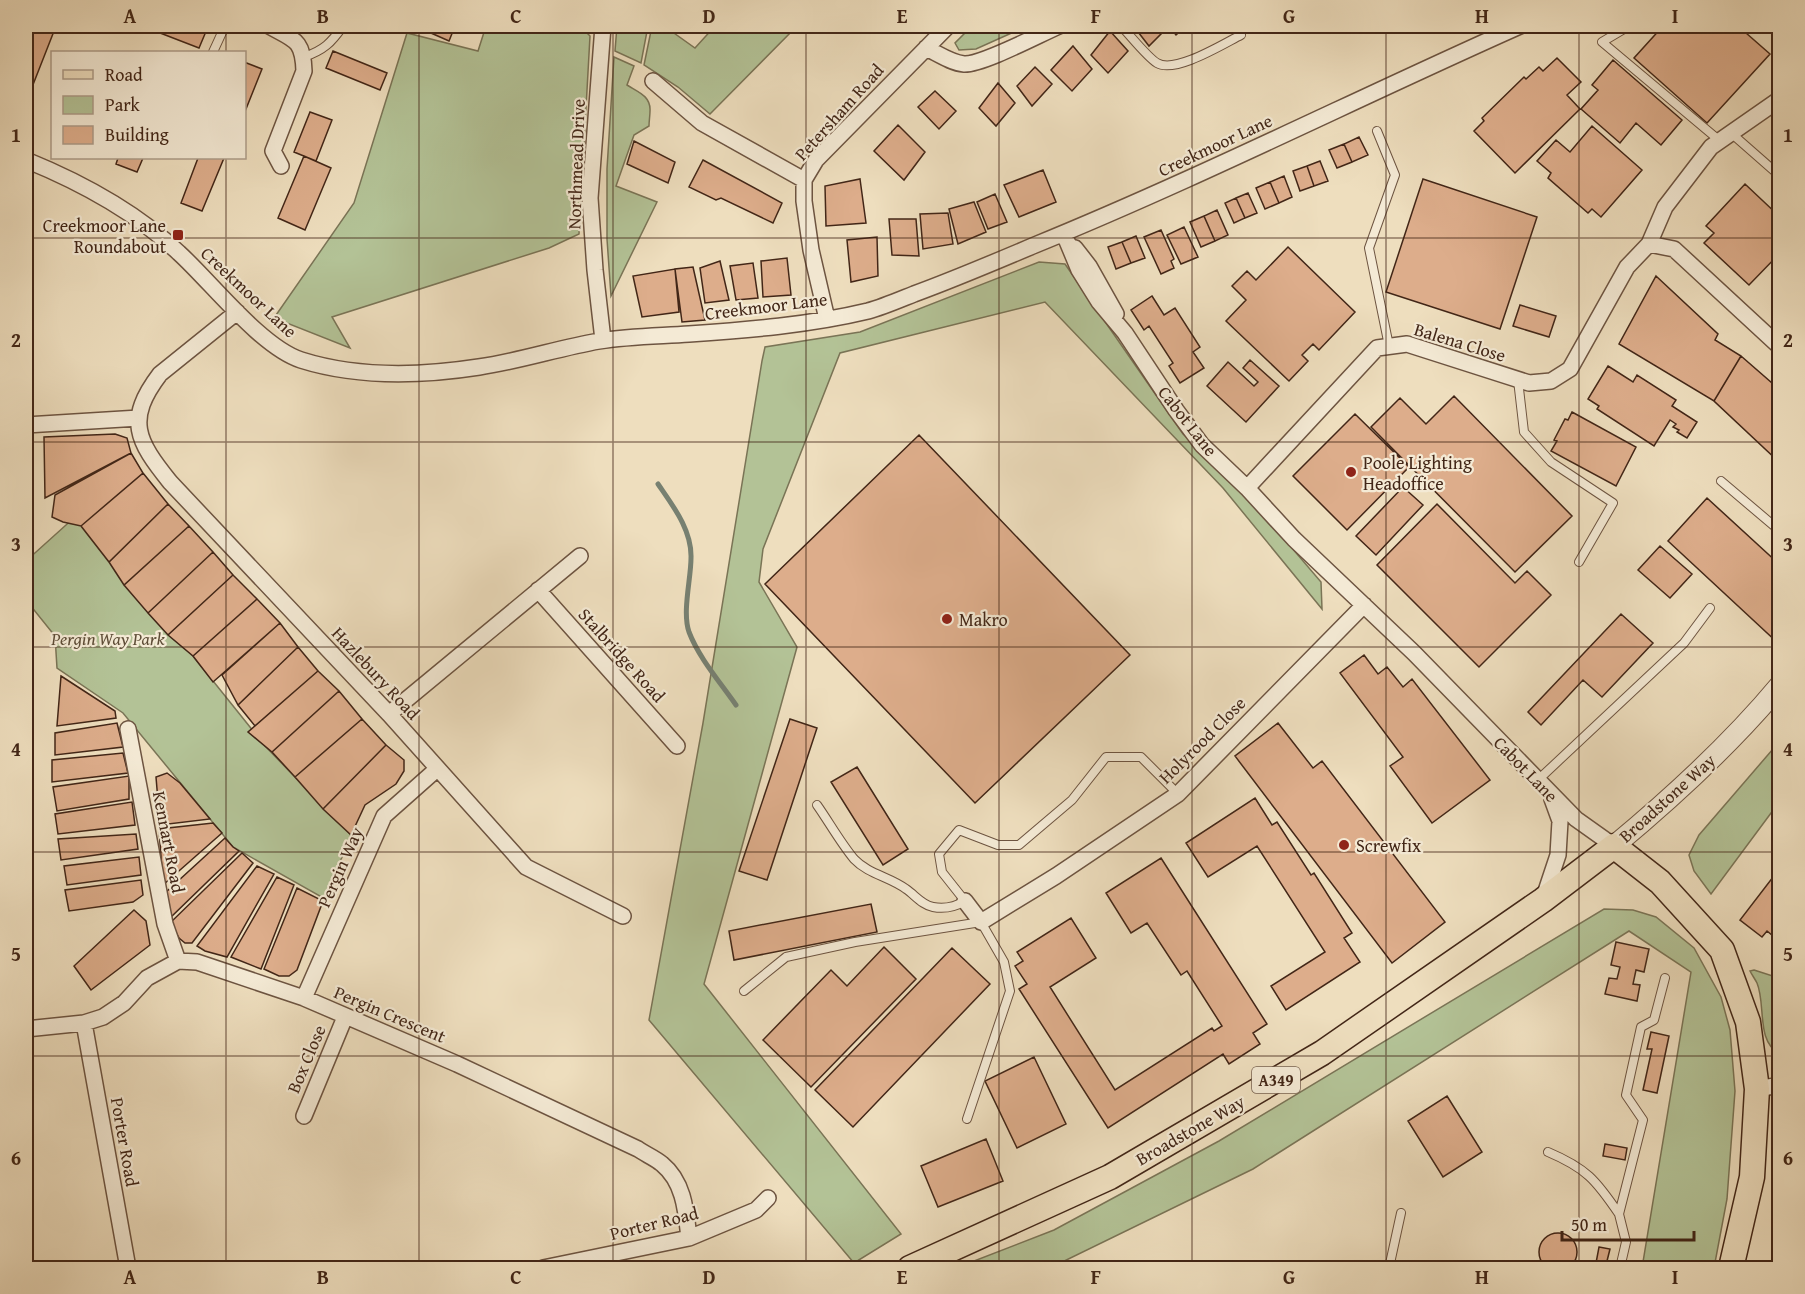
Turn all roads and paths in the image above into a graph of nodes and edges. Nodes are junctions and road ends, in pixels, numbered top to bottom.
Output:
1 (225, 26) edge
2 (269, 26) edge
3 (343, 26) edge
4 (603, 26) edge
5 (948, 26) edge
6 (1059, 26) edge
7 (1121, 26) edge
8 (1629, 26) edge
9 (1512, 27) edge
10 (1241, 35) dead end
11 (926, 48) junction
12 (213, 51) edge
13 (304, 57) junction
14 (653, 81) dead end
15 (1779, 99) edge
16 (1377, 132) dead end
17 (1725, 137) junction
18 (26, 161) edge
19 (281, 166) dead end
20 (1779, 176) edge
21 (804, 180) junction
22 (1064, 234) junction
23 (1649, 244) junction
24 (237, 312) junction
25 (826, 319) junction
26 (603, 340) junction
27 (1389, 346) junction
28 (1779, 347) edge
29 (1518, 380) junction
30 (139, 418) junction
31 (26, 425) edge
32 (1722, 481) dead end
33 (1247, 488) junction
34 (1779, 531) edge
35 (580, 556) dead end
36 (1579, 562) dead end
37 (538, 590) junction
38 (1364, 605) junction
39 (1710, 608) dead end
40 (1779, 685) edge
41 (389, 714) junction
42 (128, 729) dead end
43 (677, 746) dead end
44 (436, 769) junction
45 (1539, 779) junction
46 (1549, 793) junction
47 (1179, 794) junction
48 (817, 805) dead end
49 (1614, 846) junction
50 (1543, 900) junction
51 (965, 901) junction
52 (622, 916) dead end
53 (981, 922) junction
54 (178, 961) junction
55 (1665, 978) dead end
56 (744, 991) dead end
57 (304, 998) junction
58 (345, 1017) junction
59 (84, 1023) junction
60 (26, 1029) edge
61 (1768, 1087) edge
62 (304, 1116) dead end
63 (967, 1119) dead end
64 (1548, 1152) dead end
65 (768, 1198) dead end
66 (1401, 1213) dead end
67 (1619, 1214) junction
68 (689, 1238) junction
69 (128, 1269) edge
70 (543, 1269) edge
71 (910, 1269) edge
72 (1389, 1269) edge
73 (1620, 1269) edge
74 (1731, 1269) edge

1 - 12 lane
2 - 13 street
3 - 13 lane
4 - 26 street, Northmead Drive
5 - 11 street, Petersham Road
6 - 11 street
7 - 10 lane
8 - 17 lane
9 - 22 street, Creekmoor Lane
11 - 21 street, Petersham Road
13 - 19 street
14 - 21 street
15 - 17 street, Balena Close
16 - 27 lane
17 - 20 lane
17 - 23 street, Balena Close
18 - 24 street, Creekmoor Lane
21 - 25 street, Petersham Road
22 - 25 street, Creekmoor Lane
22 - 33 street, Cabot Lane
23 - 28 street
23 - 29 street, Balena Close
24 - 26 street, Creekmoor Lane
24 - 30 street
25 - 26 street, Creekmoor Lane
27 - 29 street, Balena Close
27 - 33 street, Balena Close
29 - 36 lane
30 - 31 street
30 - 41 street, Hazlebury Road
32 - 34 lane
33 - 38 street, Cabot Lane
35 - 37 street
37 - 41 street
37 - 43 street, Stalbridge Road
38 - 45 street, Cabot Lane
38 - 47 street, Holyrood Close
39 - 45 lane
40 - 49 street, Broadstone Way
41 - 44 street, Hazlebury Road
42 - 54 street, Kennart Road
44 - 52 street, Hazlebury Road
44 - 57 street, Pergin Way
45 - 46 street, Cabot Lane
46 - 49 street, Cabot Lane
46 - 50 street
47 - 51 lane
47 - 53 street, Holyrood Close
48 - 51 lane
49 - 50 main road, Broadstone Way / A349
49 - 61 main road, Cabot Lane
50 - 71 main road, Broadstone Way / A349
51 - 53 street
53 - 56 lane
53 - 63 lane
54 - 57 street, Pergin Crescent
54 - 59 street
55 - 67 lane
57 - 58 street, Pergin Crescent
58 - 62 street, Box Close
58 - 68 street, Pergin Crescent
59 - 60 street
59 - 69 street, Porter Road
61 - 74 main road, Cabot Lane
64 - 67 lane
65 - 68 street, Porter Road
66 - 72 lane
67 - 73 lane
68 - 70 street, Porter Road

